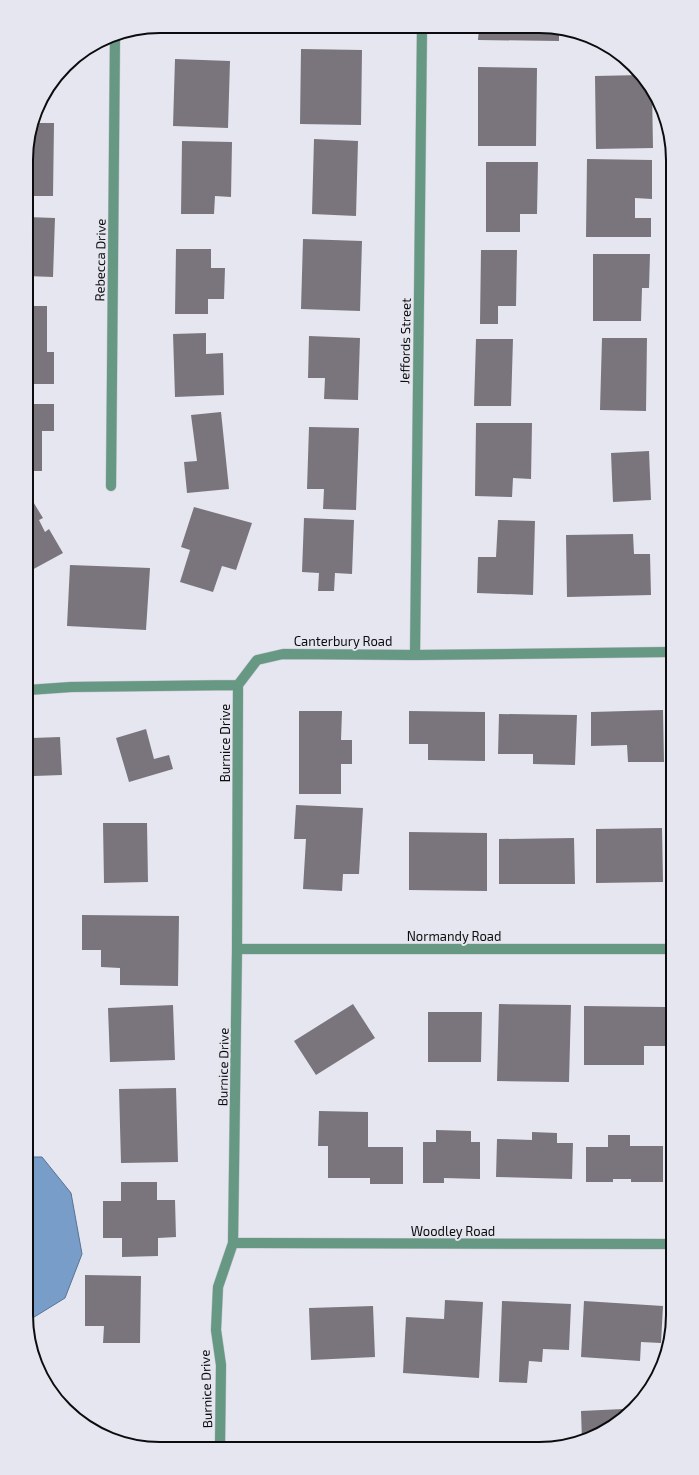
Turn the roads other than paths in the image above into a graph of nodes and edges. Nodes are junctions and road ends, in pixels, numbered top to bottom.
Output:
1 (422, 33) edge
2 (115, 42) edge
3 (111, 486) dead end
4 (666, 652) edge
5 (415, 655) junction
6 (238, 686) junction
7 (33, 690) edge
8 (237, 949) junction
9 (666, 949) edge
10 (233, 1243) junction
11 (666, 1244) edge
12 (220, 1442) edge

1 - 5 street, Jeffords Street
2 - 3 street, Rebecca Drive
4 - 5 street, Canterbury Road
5 - 6 street, Canterbury Road
6 - 7 street
6 - 8 street, Burnice Drive
8 - 9 street, Normandy Road
8 - 10 street, Burnice Drive
10 - 11 street, Woodley Road
10 - 12 street, Burnice Drive

